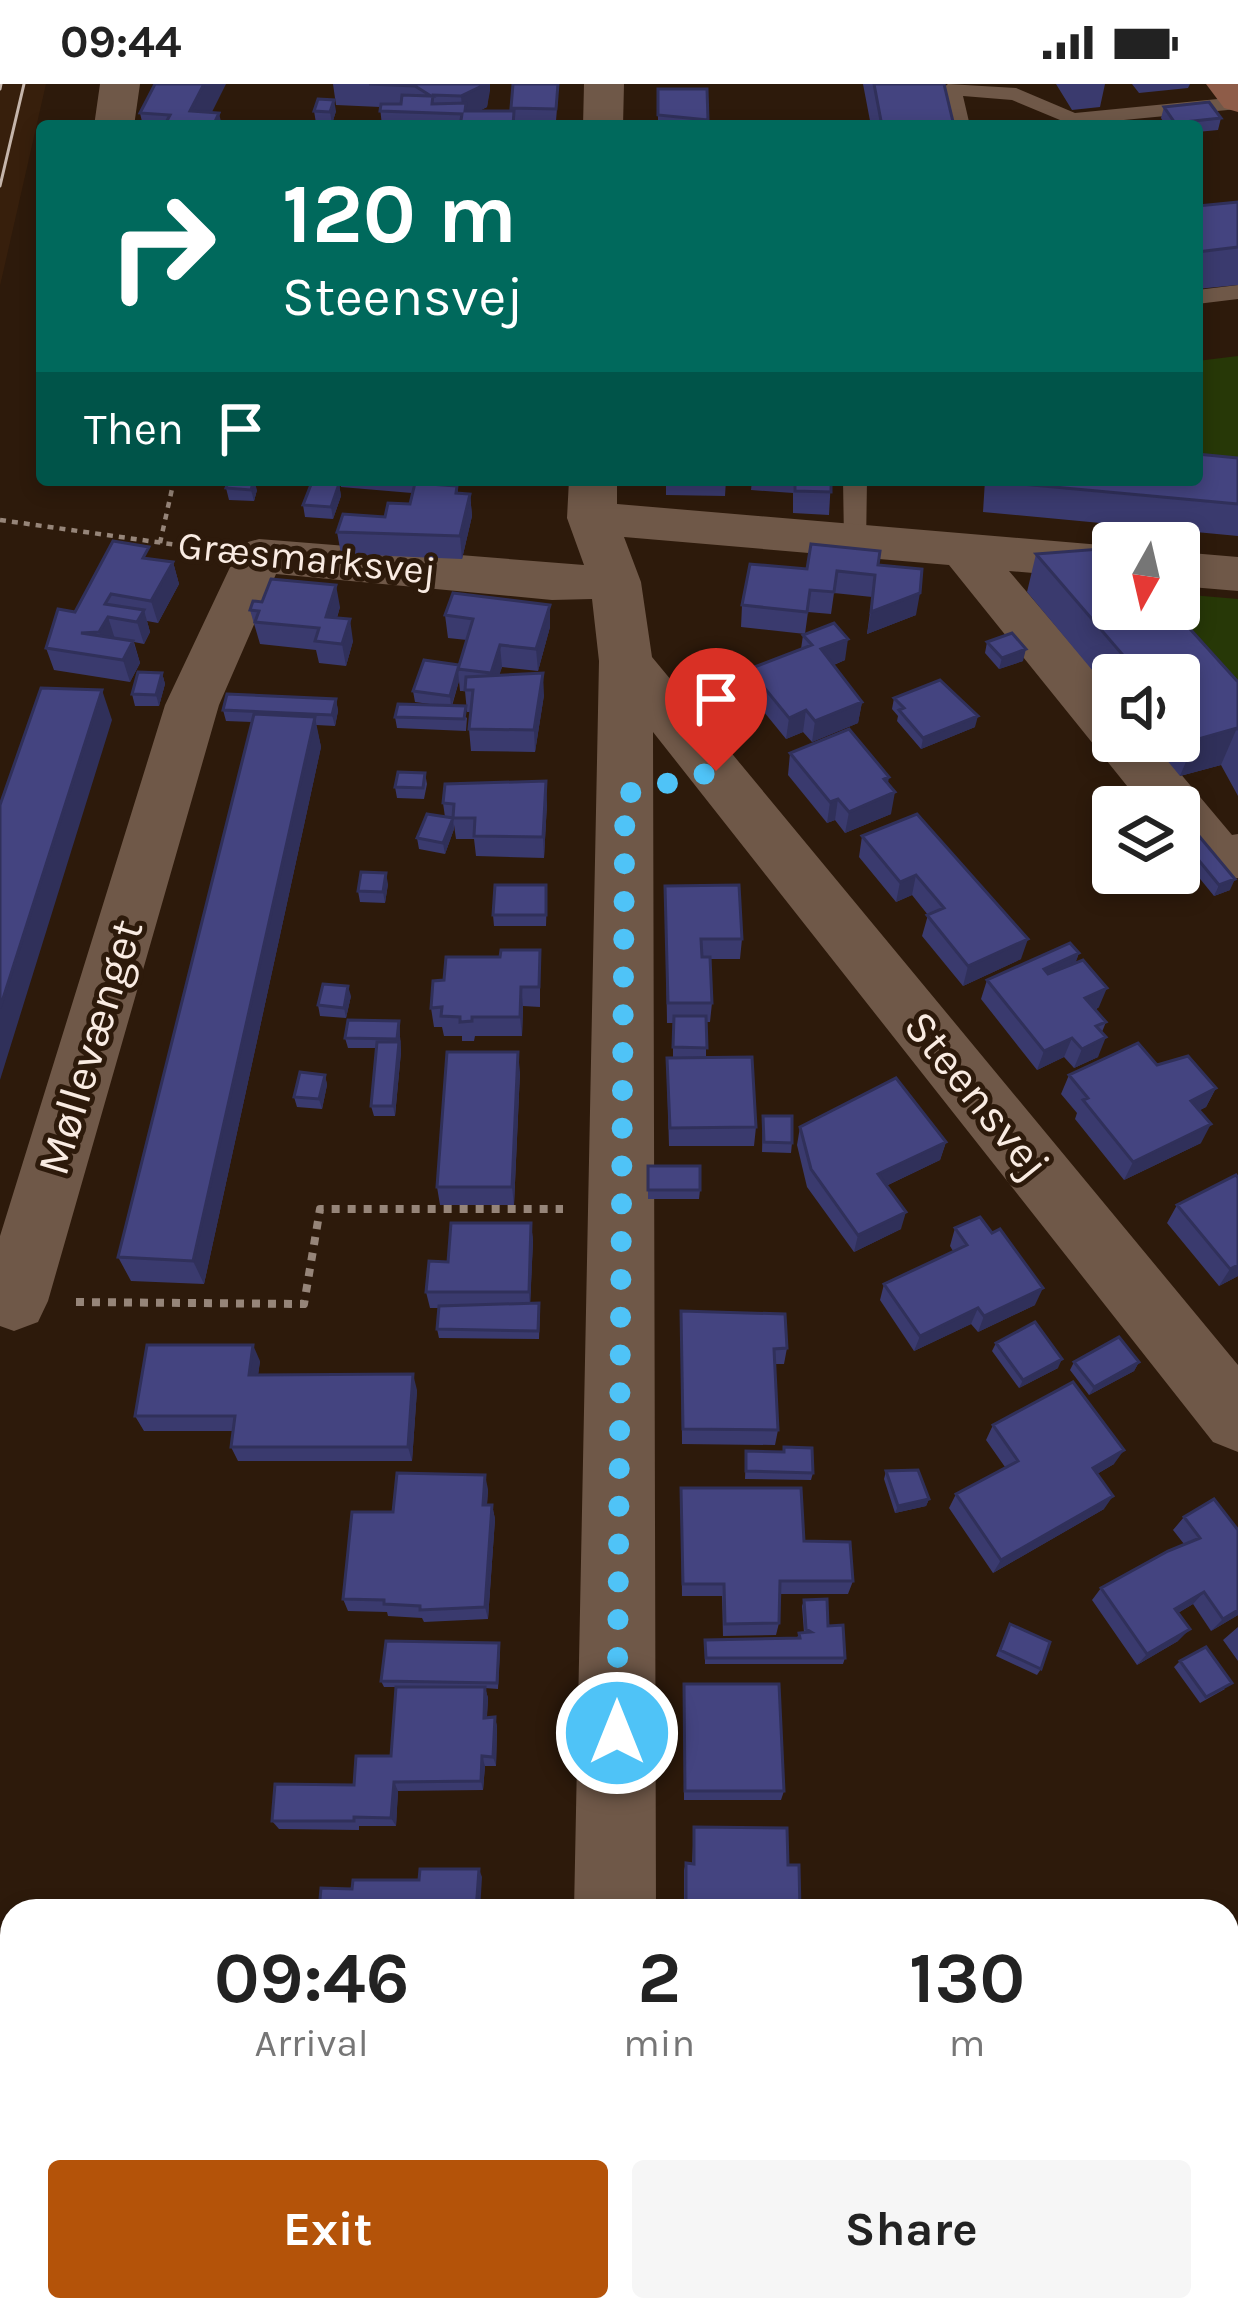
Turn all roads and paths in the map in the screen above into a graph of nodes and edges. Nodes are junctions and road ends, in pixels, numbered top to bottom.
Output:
1 (120, 84) edge
2 (604, 84) edge
3 (1117, 92) dead end
4 (1233, 94) edge
5 (115, 120) edge
6 (603, 120) edge
7 (959, 120) edge
8 (1238, 292) edge
9 (1203, 295) edge
10 (173, 486) edge
11 (855, 486) edge
12 (592, 499) edge
13 (0, 520) edge
14 (857, 540) junction
15 (160, 543) junction
16 (964, 550) junction
17 (259, 556) junction
18 (1092, 561) edge
19 (1200, 570) edge
20 (1238, 574) edge
21 (615, 582) junction
22 (626, 662) junction
23 (1092, 705) edge
24 (1139, 762) edge
25 (716, 771) junction
26 (1159, 786) edge
27 (625, 794) junction
28 (1200, 836) edge
29 (1238, 856) edge
30 (621, 1209) junction
31 (14, 1301) joint
32 (1238, 1419) edge
33 (615, 1899) edge

1 - 5 street
2 - 6 street
3 - 4 lane
4 - 7 lane
8 - 9 lane
10 - 15 path
11 - 14 lane
12 - 14 street
12 - 21 street
13 - 15 path, Græsmarksvej
14 - 16 street
15 - 17 path, Græsmarksvej
16 - 18 street
16 - 23 street
17 - 21 street, Græsmarksvej
17 - 31 street, Møllevænget
19 - 20 street
21 - 22 street
22 - 25 street, Steensvej
22 - 27 street
24 - 26 street
25 - 27 street
25 - 32 street, Steensvej
27 - 30 street
28 - 29 street
30 - 31 path
30 - 33 street

